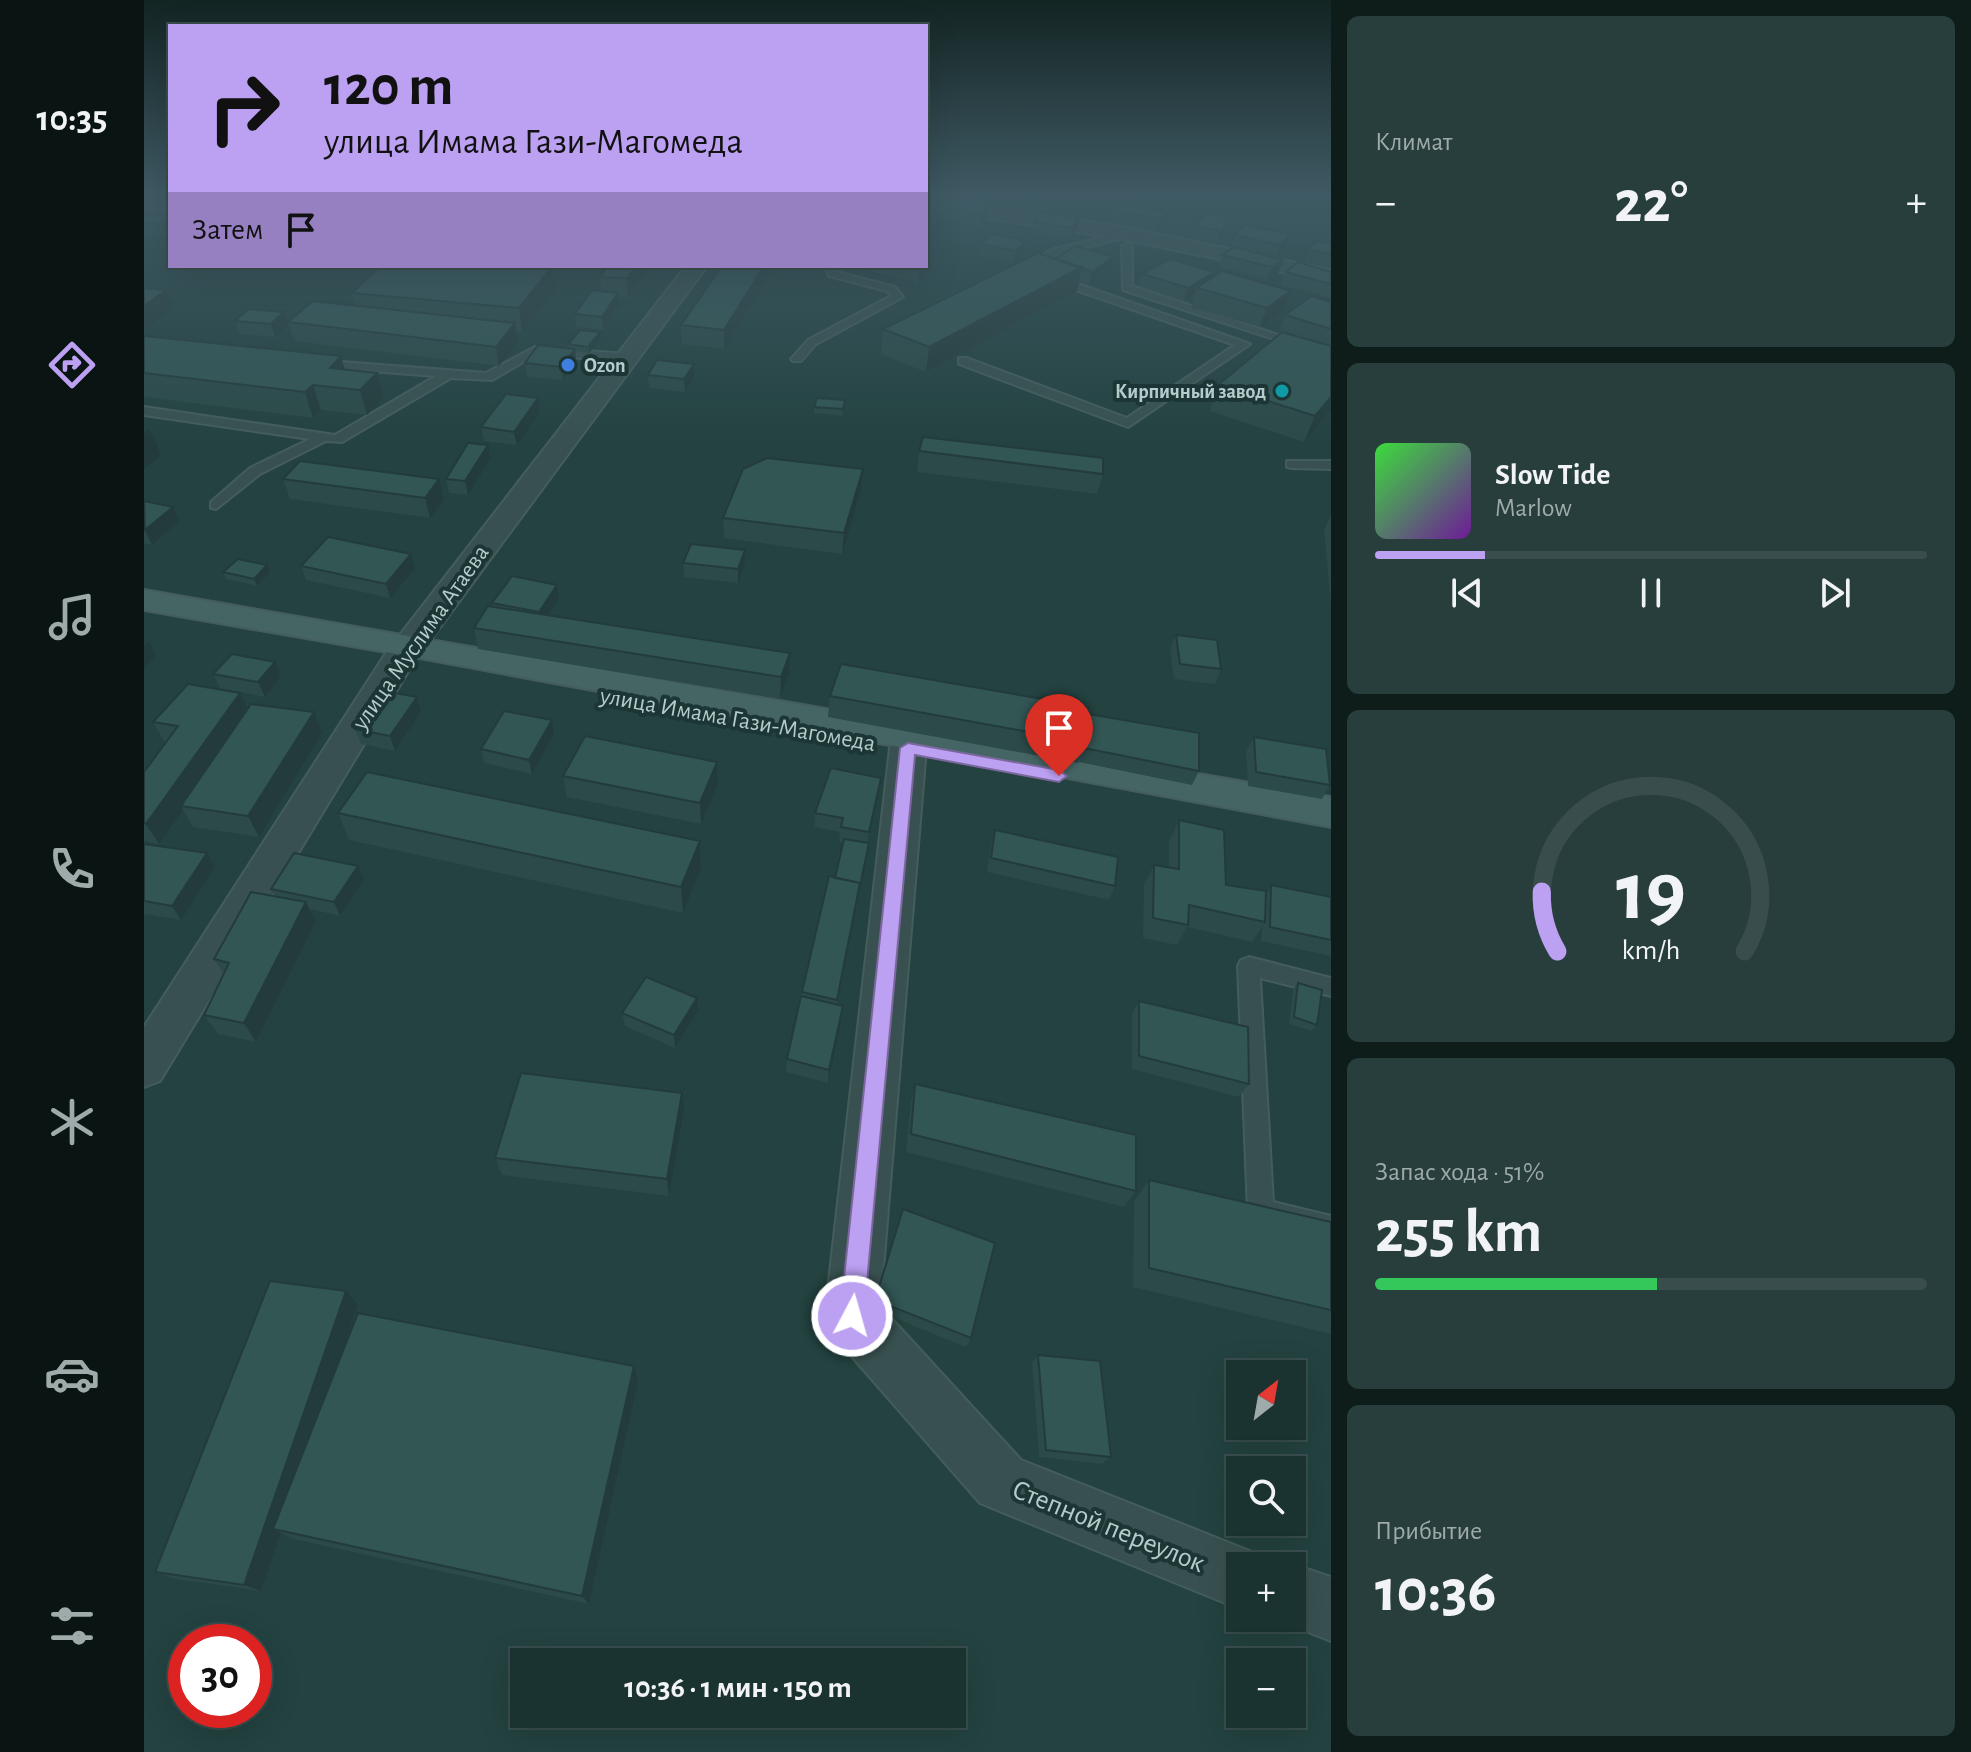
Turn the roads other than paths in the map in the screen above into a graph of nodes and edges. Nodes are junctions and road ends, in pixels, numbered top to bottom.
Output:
1 (688, 278) edge
2 (848, 278) edge
3 (1050, 278) edge
4 (1126, 278) edge
5 (1250, 278) edge
6 (1277, 286) edge
7 (1127, 288) junction
8 (1111, 298) junction
9 (1287, 340) edge
10 (627, 358) junction
11 (797, 359) dead end
12 (963, 361) edge
13 (312, 362) edge
14 (449, 374) junction
15 (144, 411) edge
16 (325, 437) junction
17 (1292, 464) dead end
18 (1331, 465) edge
19 (216, 505) dead end
20 (144, 600) edge
21 (144, 616) edge
22 (403, 652) junction
23 (908, 748) junction
24 (1331, 812) edge
25 (1331, 827) edge
26 (1331, 987) edge
27 (144, 1067) edge
28 (1331, 1229) edge
29 (1226, 1572) edge
30 (1306, 1600) edge
31 (1331, 1609) edge

1 - 10 street, улица Муслима Атаева
2 - 11 lane
3 - 8 lane
4 - 7 lane
5 - 6 street
7 - 8 lane
7 - 9 lane
8 - 12 lane
10 - 14 lane
10 - 22 street, улица Муслима Атаева
13 - 14 lane
14 - 16 lane
15 - 16 lane
16 - 19 lane
17 - 18 lane
20 - 22 main road
21 - 22 main road, улица Имама Гази-Магомеда
22 - 23 main road, улица Имама Гази-Магомеда
22 - 24 main road
22 - 27 street, улица Муслима Атаева
23 - 25 main road, улица Имама Гази-Магомеда
23 - 29 street, Степной переулок
26 - 28 lane
30 - 31 street

